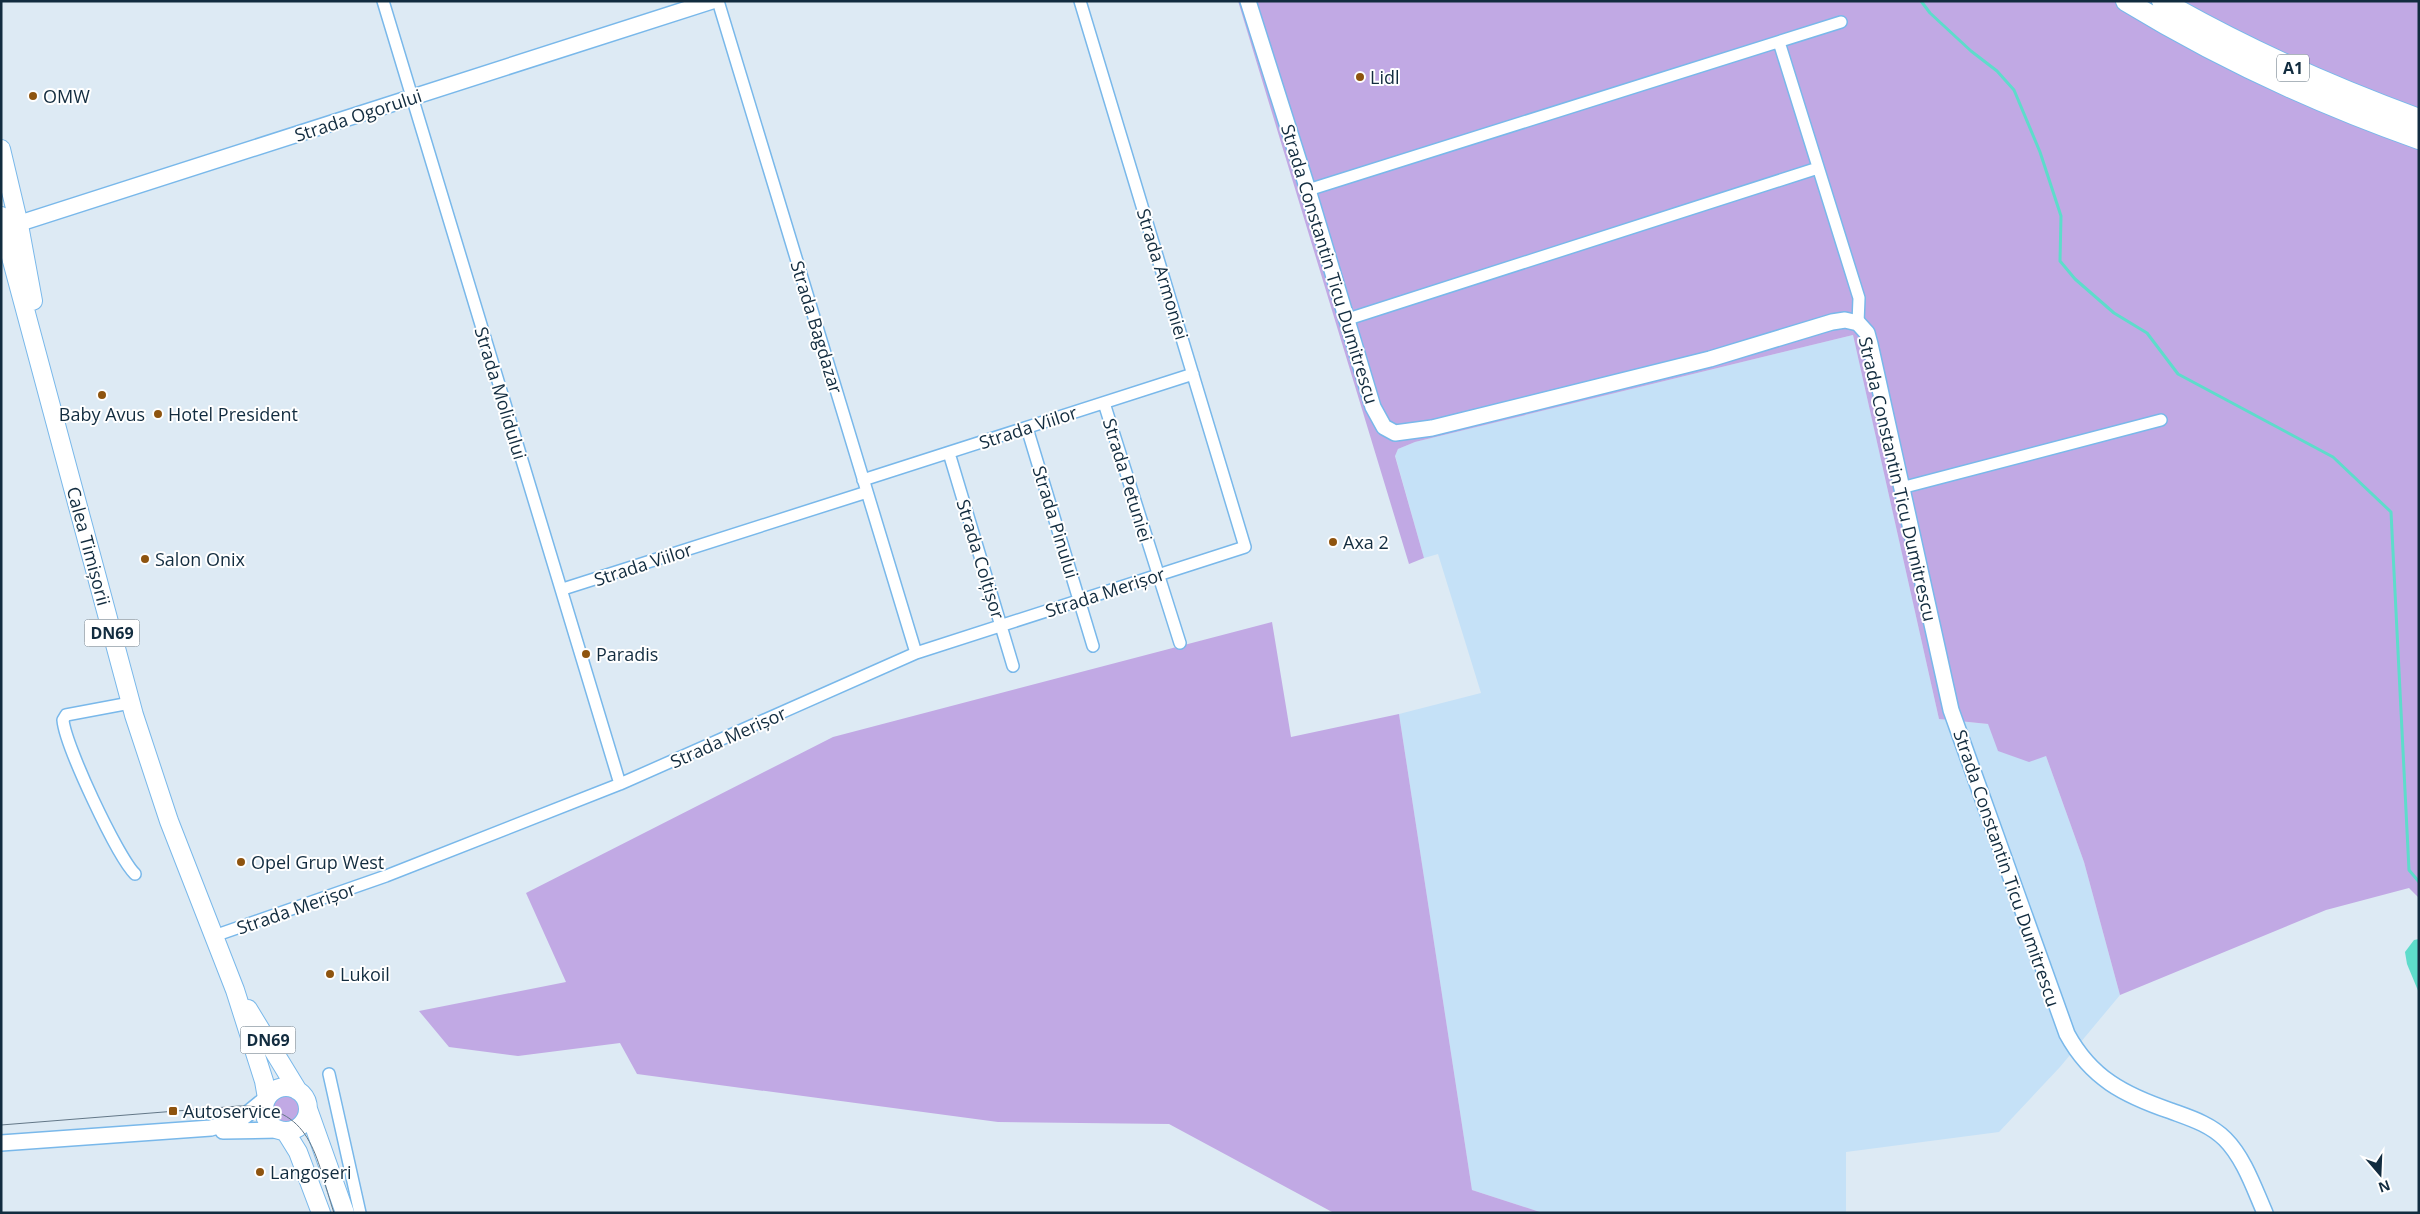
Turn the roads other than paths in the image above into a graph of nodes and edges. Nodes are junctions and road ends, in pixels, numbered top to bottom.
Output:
1 (383, 1) edge
2 (712, 1) edge
3 (718, 1) edge
4 (1080, 1) edge
5 (1248, 1) edge
6 (2126, 1) edge
7 (2162, 1) edge
8 (1841, 22) dead end
9 (1779, 42) junction
10 (413, 98) junction
11 (2419, 119) edge
12 (2419, 139) edge
13 (1, 149) edge
14 (1818, 168) junction
15 (1308, 190) junction
16 (7, 224) edge
17 (1345, 320) junction
18 (1858, 323) junction
19 (1193, 374) junction
20 (1104, 403) junction
21 (2161, 420) dead end
22 (1027, 428) junction
23 (949, 453) junction
24 (863, 480) junction
25 (1901, 488) junction
26 (866, 492) junction
27 (1245, 547) joint
28 (1158, 574) junction
29 (563, 589) junction
30 (1080, 600) junction
31 (1001, 627) junction
32 (1180, 643) dead end
33 (1093, 646) dead end
34 (916, 654) junction
35 (1013, 666) dead end
36 (130, 703) junction
37 (620, 784) junction
38 (135, 874) dead end
39 (214, 936) junction
40 (235, 990) junction
41 (329, 1074) dead end
42 (298, 1091) junction
43 (267, 1098) junction
44 (308, 1109) junction
45 (211, 1128) junction
46 (282, 1131) junction
47 (1, 1143) edge
48 (321, 1213) edge
49 (345, 1213) edge
50 (360, 1213) edge
51 (2265, 1213) edge

1 - 10 street, Strada Molidului
2 - 10 street, Strada Ogorului
3 - 24 street, Strada Bagdazar
4 - 19 street, Strada Armoniei
5 - 15 street, Strada Constantin Ticu Dumitrescu
6 - 12 highway, A1
7 - 11 highway, A1
8 - 9 street
9 - 14 street
9 - 15 street
10 - 16 street, Strada Ogorului
10 - 29 street, Strada Molidului
13 - 16 main road, Calea Timișorii / DN69
14 - 17 street
14 - 18 street
15 - 17 street, Strada Constantin Ticu Dumitrescu
16 - 36 main road, Calea Timișorii / DN69
17 - 18 street, Strada Constantin Ticu Dumitrescu
18 - 25 street, Strada Constantin Ticu Dumitrescu
19 - 20 street, Strada Viilor
19 - 27 street, Strada Armoniei
20 - 22 street, Strada Viilor
20 - 28 street, Strada Petuniei
21 - 25 street
22 - 23 street, Strada Viilor
22 - 30 street, Strada Pinului
23 - 24 street, Strada Viilor
23 - 31 street, Strada Colțișor
24 - 26 street, Strada Bagdazar
25 - 51 street, Strada Constantin Ticu Dumitrescu
26 - 29 street, Strada Viilor
26 - 34 street, Strada Bagdazar
27 - 28 street, Strada Merișor
28 - 30 street, Strada Merișor
28 - 32 street, Strada Petuniei
29 - 37 street, Strada Molidului
30 - 31 street, Strada Merișor
30 - 33 street, Strada Pinului
31 - 34 street, Strada Merișor
31 - 35 street, Strada Colțișor
34 - 37 street, Strada Merișor
36 - 38 street
36 - 39 main road, Calea Timișorii / DN69
37 - 39 street, Strada Merișor
39 - 40 main road, Calea Timișorii / DN69
40 - 42 main road, Calea Timișorii / DN69
40 - 43 main road, Calea Timișorii / DN69
41 - 50 street
42 - 43 main road
42 - 44 main road, DN69
43 - 45 street
43 - 46 main road, DN69
44 - 46 main road
44 - 49 main road, DN69
45 - 46 street
45 - 47 street
46 - 48 main road, DN69

